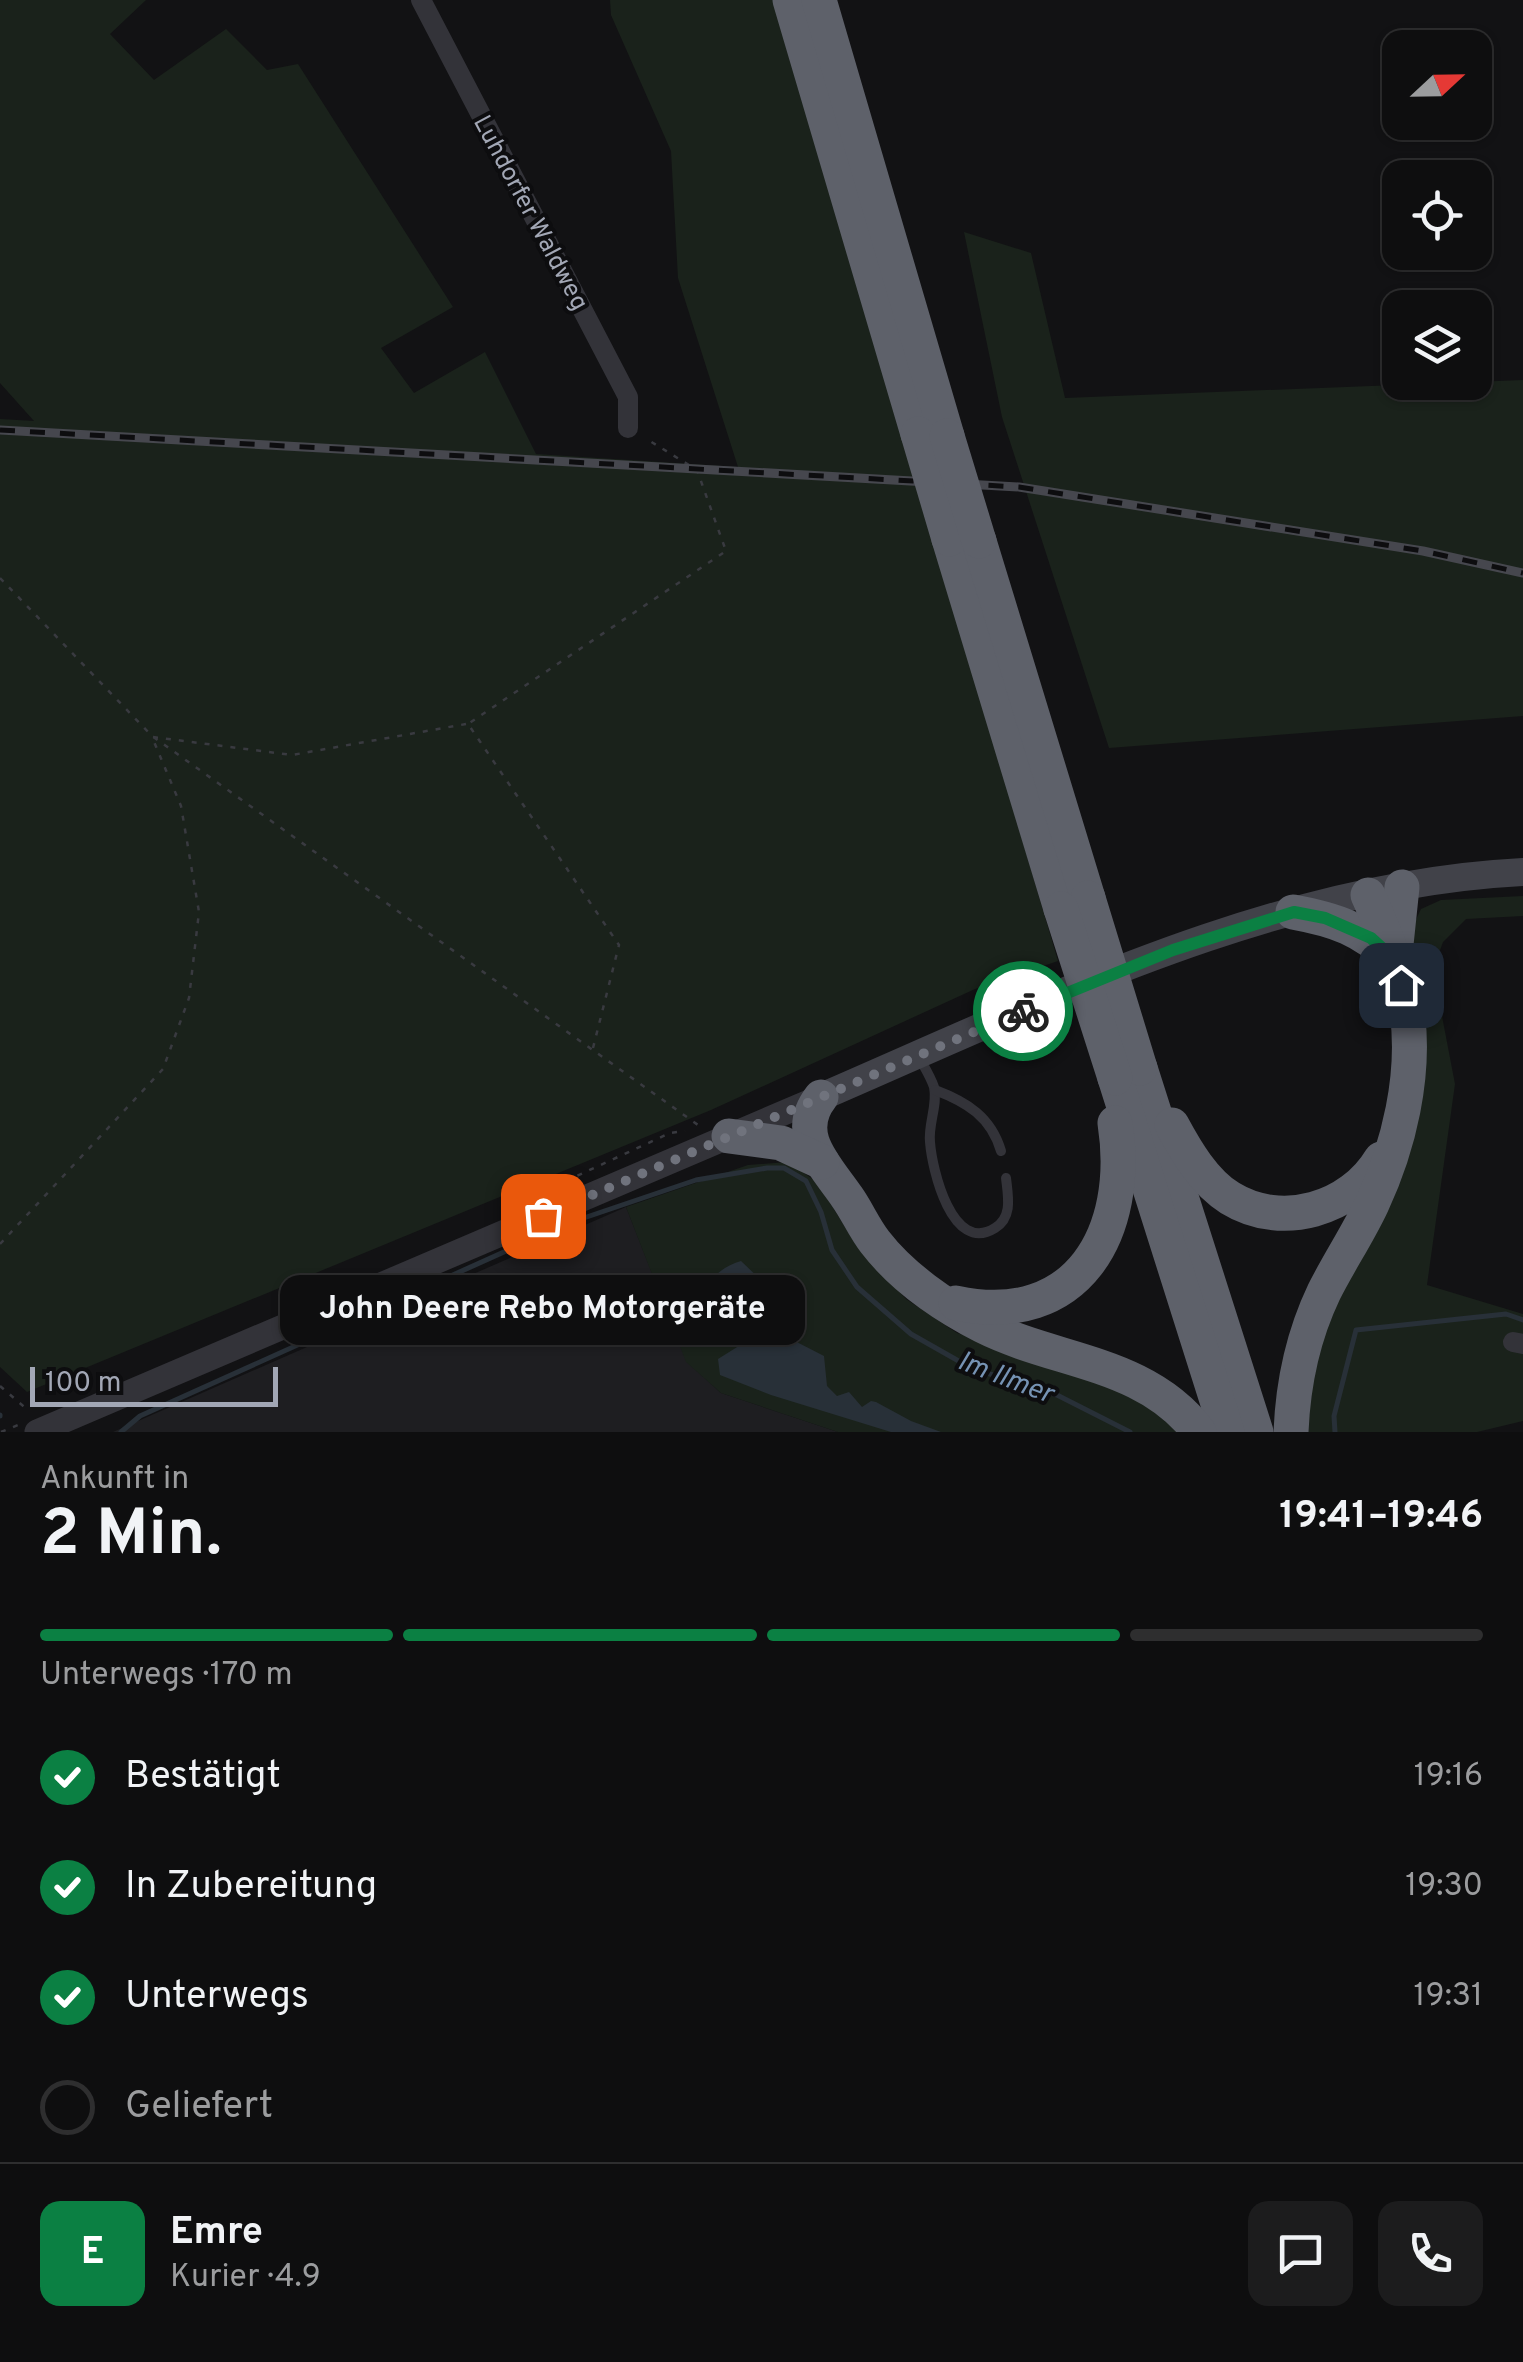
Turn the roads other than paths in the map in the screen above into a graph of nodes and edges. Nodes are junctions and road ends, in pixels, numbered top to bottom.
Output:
1 (420, 0) edge
2 (790, 0) edge
3 (819, 0) edge
4 (628, 428) road end
5 (932, 435) junction
6 (1523, 872) edge
7 (1385, 891) junction
8 (1074, 903) junction
9 (1294, 912) junction
10 (1395, 960) junction
11 (919, 1055) junction
12 (1121, 1076) junction
13 (935, 1090) junction
14 (821, 1097) junction
15 (1401, 1118) junction
16 (716, 1132) junction
17 (1002, 1152) dead end
18 (822, 1162) junction
19 (1006, 1178) dead end
20 (848, 1198) junction
21 (940, 1299) junction
22 (47, 1426) edge
23 (1199, 1432) edge
24 (1228, 1432) edge
25 (1256, 1432) edge
26 (1291, 1432) edge

1 - 4 street, Luhdorfer Waldweg
2 - 5 highway
3 - 5 highway
5 - 8 highway, bridge
6 - 7 main road
7 - 9 main road
7 - 10 highway
8 - 12 highway, bridge
8 - 12 highway, bridge
9 - 10 highway
9 - 11 main road
10 - 15 highway
11 - 13 lane
11 - 14 main road
12 - 15 highway
12 - 21 highway
12 - 24 highway
12 - 25 highway
13 - 17 lane
13 - 19 lane
14 - 16 street
14 - 18 highway
14 - 20 highway
15 - 26 highway
16 - 18 highway
16 - 22 street
18 - 20 highway
20 - 21 highway
21 - 23 highway

